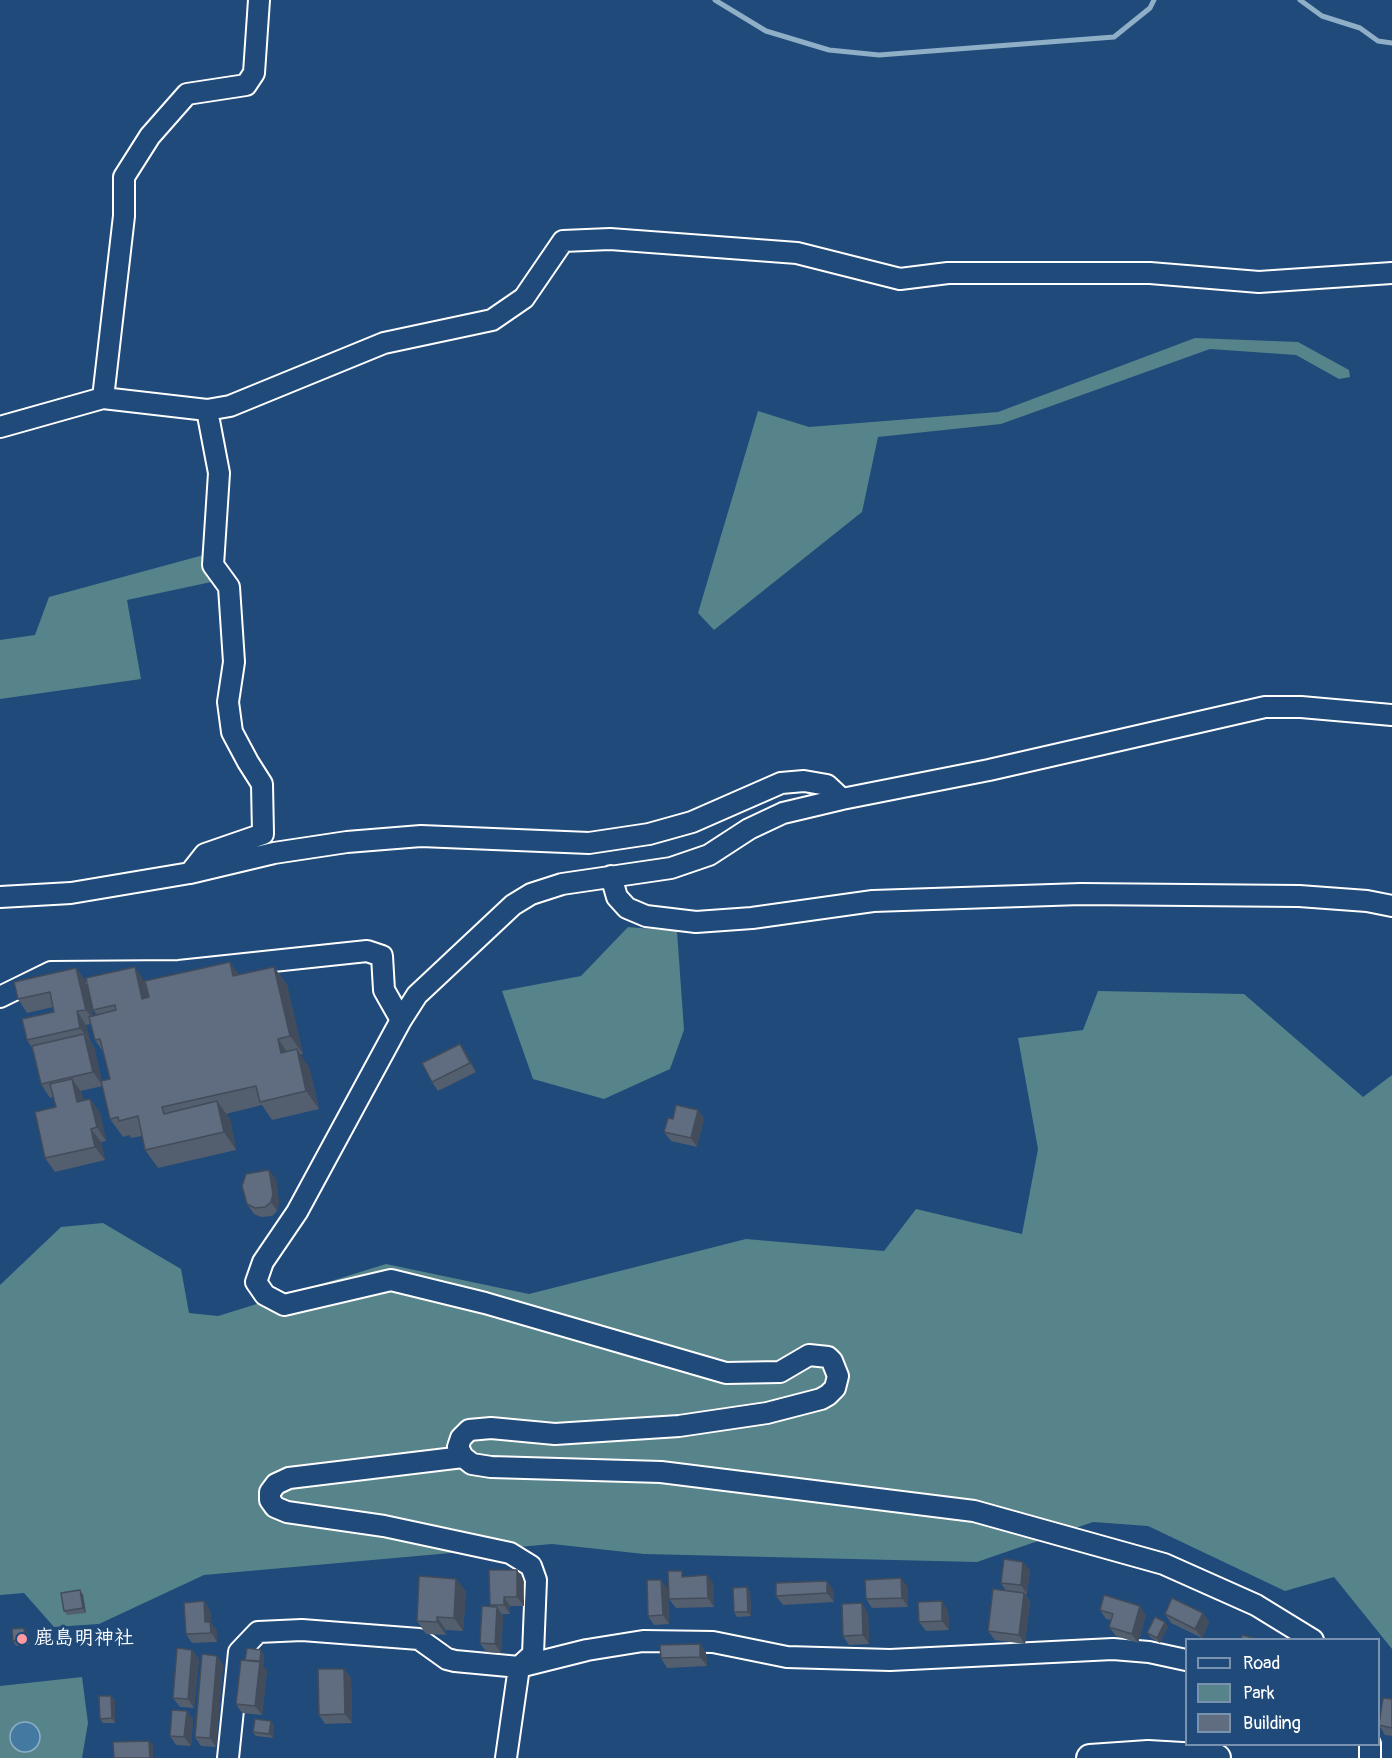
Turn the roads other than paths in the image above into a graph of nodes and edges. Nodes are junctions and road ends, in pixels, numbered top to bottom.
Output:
1 (258, 0) edge
2 (1392, 273) edge
3 (103, 398) junction
4 (207, 410) junction
5 (0, 427) edge
6 (1392, 715) edge
7 (843, 799) junction
8 (190, 873) junction
9 (611, 876) junction
10 (0, 897) edge
11 (1392, 906) edge
12 (0, 997) edge
13 (401, 1020) junction
14 (463, 1457) junction
15 (1310, 1638) edge
16 (1185, 1660) edge
17 (519, 1667) junction
18 (228, 1758) edge
19 (506, 1758) edge
20 (1090, 1758) edge
21 (1217, 1758) edge

1 - 3 street
2 - 4 street
3 - 4 street
3 - 5 street
4 - 8 street
6 - 7 street
7 - 8 street
7 - 9 street
8 - 10 street
9 - 11 street
9 - 13 street
12 - 13 street
13 - 14 street
14 - 15 street
14 - 17 street
16 - 17 street
17 - 18 street
17 - 19 street
20 - 21 main road

